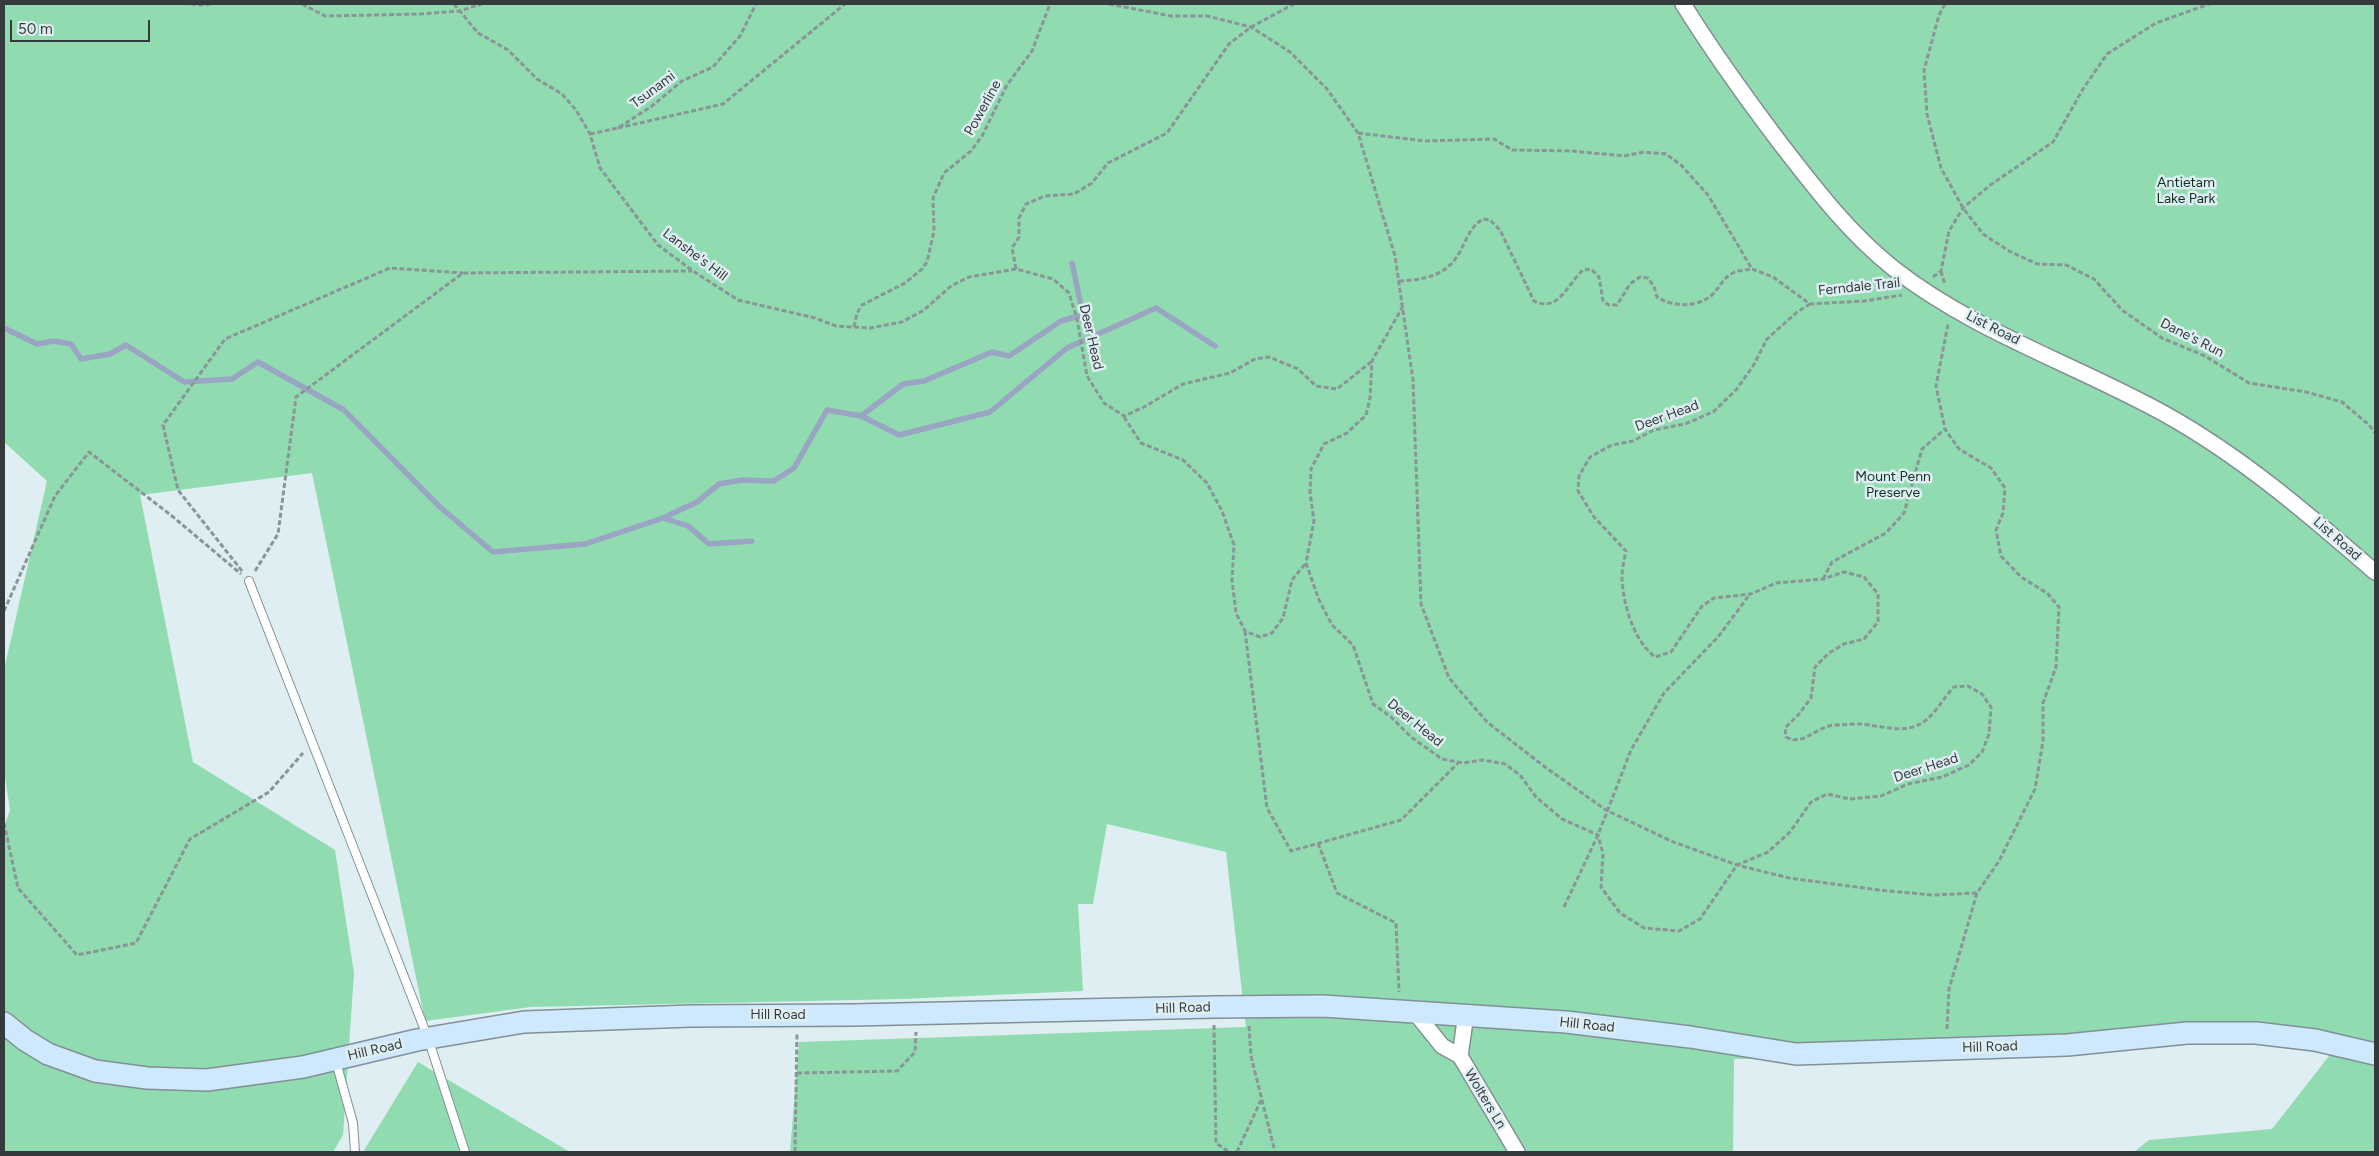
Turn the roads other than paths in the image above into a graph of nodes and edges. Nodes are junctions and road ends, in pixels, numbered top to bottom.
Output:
1 (1683, 4) edge
2 (2375, 572) edge
3 (249, 581) road end
4 (1407, 1011) junction
5 (1466, 1014) junction
6 (4, 1023) edge
7 (428, 1038) junction
8 (2375, 1054) edge
9 (1460, 1056) junction
10 (336, 1060) junction
11 (355, 1152) edge
12 (465, 1152) edge
13 (1517, 1152) edge

1 - 2 street, List Road
3 - 7 lane
4 - 5 street, Hill Road
4 - 7 street, Hill Road
4 - 9 street
5 - 8 street, Hill Road
5 - 9 street, Wolters Ln
6 - 10 street, Hill Road
7 - 10 street, Hill Road
7 - 12 lane
9 - 13 street, Wolters Ln
10 - 11 lane

